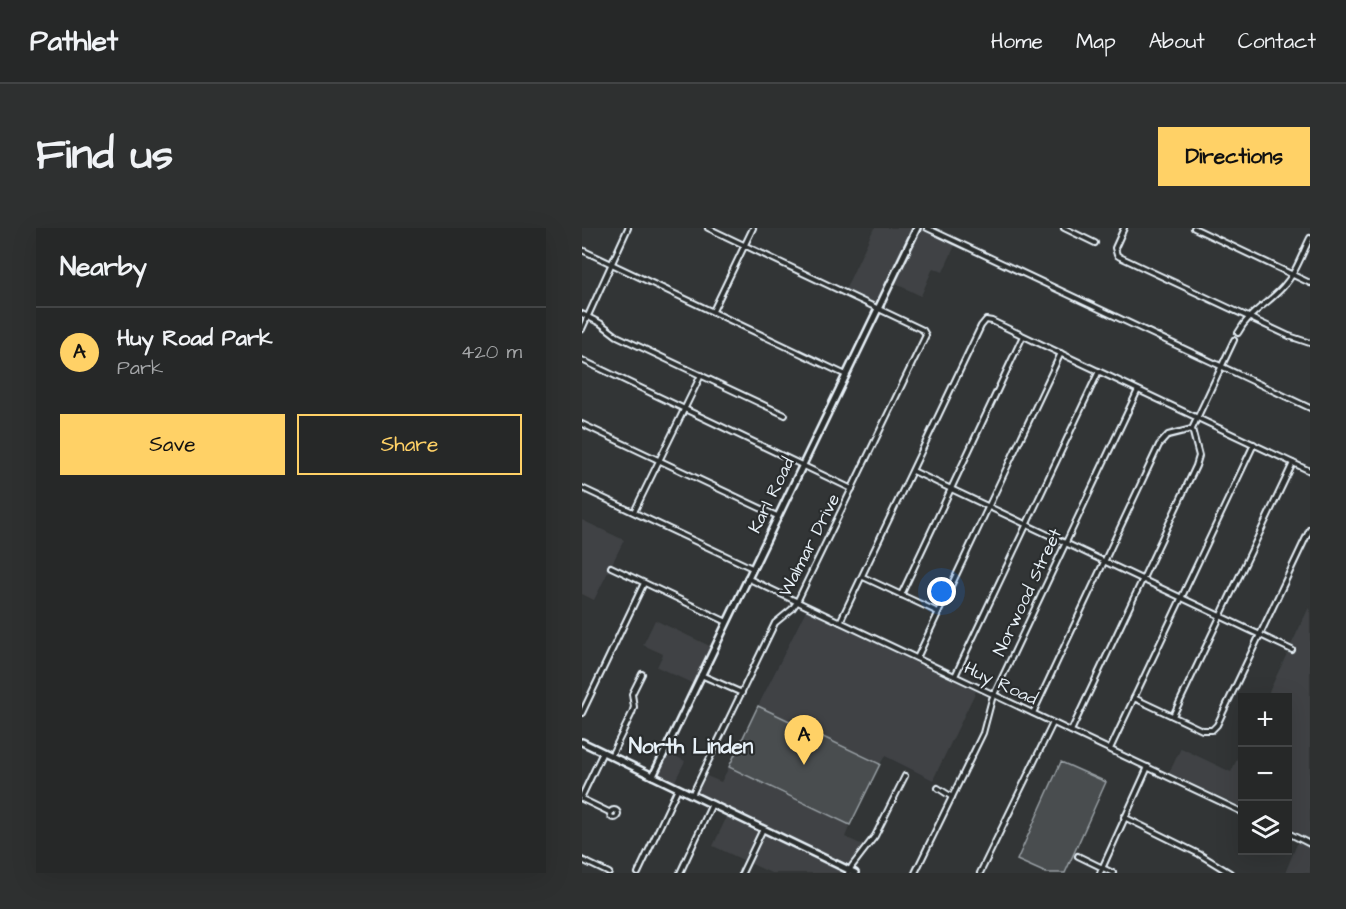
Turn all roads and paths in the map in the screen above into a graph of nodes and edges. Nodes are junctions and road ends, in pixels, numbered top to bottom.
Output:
1 (628, 228) edge
2 (708, 228) edge
3 (753, 228) edge
4 (917, 228) edge
5 (927, 228) edge
6 (1064, 228) edge
7 (1124, 228) edge
8 (1194, 228) edge
9 (1073, 230) edge
10 (1310, 238) edge
11 (1095, 243) dead end
12 (744, 245) junction
13 (582, 250) edge
14 (611, 264) junction
15 (1292, 275) junction
16 (1310, 283) edge
17 (878, 308) junction
18 (713, 312) junction
19 (582, 314) edge
20 (588, 317) junction
21 (1248, 317) junction
22 (582, 329) edge
23 (1238, 333) dead end
24 (1023, 336) junction
25 (1234, 340) dead end
26 (1310, 343) edge
27 (1061, 353) junction
28 (582, 360) edge
29 (1222, 367) junction
30 (1099, 371) junction
31 (701, 375) junction
32 (846, 375) junction
33 (1138, 390) junction
34 (1310, 408) edge
35 (686, 409) junction
36 (785, 415) dead end
37 (1198, 418) junction
38 (582, 424) edge
39 (1192, 429) junction
40 (1254, 444) junction
41 (660, 461) junction
42 (1293, 463) junction
43 (802, 465) junction
44 (913, 471) junction
45 (1310, 471) edge
46 (582, 488) edge
47 (852, 489) junction
48 (950, 489) junction
49 (988, 506) junction
50 (634, 512) junction
51 (777, 516) junction
52 (1027, 524) junction
53 (1310, 529) edge
54 (1065, 543) junction
55 (1104, 561) junction
56 (611, 567) dead end
57 (752, 568) junction
58 (863, 577) junction
59 (747, 578) junction
60 (1143, 580) junction
61 (644, 583) junction
62 (901, 594) junction
63 (1181, 598) junction
64 (797, 602) junction
65 (938, 612) junction
66 (1221, 616) junction
67 (727, 622) junction
68 (840, 622) junction
69 (1260, 635) junction
70 (1292, 650) dead end
71 (917, 658) junction
72 (642, 674) dead end
73 (701, 674) junction
74 (955, 676) junction
75 (742, 693) junction
76 (994, 695) junction
77 (1134, 698) junction
78 (582, 713) edge
79 (1033, 713) junction
80 (1173, 717) junction
81 (1053, 723) junction
82 (1071, 731) junction
83 (582, 742) edge
84 (1110, 749) junction
85 (603, 752) junction
86 (611, 756) junction
87 (1148, 767) junction
88 (653, 776) junction
89 (905, 776) dead end
90 (678, 788) junction
91 (938, 789) dead end
92 (692, 795) junction
93 (582, 797) edge
94 (952, 797) junction
95 (712, 804) junction
96 (1238, 810) edge
97 (610, 813) dead end
98 (1124, 817) junction
99 (763, 829) junction
100 (1292, 835) edge
101 (1310, 844) edge
102 (1078, 856) dead end
103 (582, 860) edge
104 (1102, 868) junction
105 (851, 872) edge
106 (609, 873) edge
107 (639, 873) edge
108 (680, 873) edge
109 (742, 873) edge
110 (915, 873) edge
111 (980, 873) edge
112 (1100, 873) edge
113 (1113, 873) edge
114 (1230, 873) edge

1 - 14 street
2 - 12 street
3 - 12 street
4 - 17 main road, Karl Road
5 - 29 street
6 - 9 street
7 - 21 street
8 - 15 street
9 - 11 street
10 - 15 street
12 - 17 street
12 - 18 street
13 - 14 street
14 - 18 street
14 - 20 street
15 - 16 street
15 - 21 street
17 - 32 main road, Karl Road
17 - 47 street, Walmar Drive
18 - 32 street
19 - 20 street
20 - 22 street
20 - 31 street
21 - 23 street
21 - 26 street
24 - 27 street
24 - 44 street
24 - 48 street
25 - 29 street
27 - 30 street
27 - 49 street
28 - 35 street
29 - 34 street
29 - 37 street
30 - 33 street
30 - 52 street
31 - 35 street
31 - 36 street
32 - 43 main road, Karl Road
33 - 37 street
33 - 54 street, Norwood Street
35 - 41 street
35 - 43 street
37 - 39 street
37 - 40 street
38 - 41 street
39 - 55 street
39 - 60 street
40 - 42 street
40 - 63 street
41 - 50 street
41 - 51 street
42 - 45 street
42 - 66 street
43 - 47 street
43 - 51 main road, Karl Road
44 - 48 street
44 - 58 street
46 - 50 street
47 - 64 street, Walmar Drive
48 - 49 street
48 - 62 street
49 - 52 street
49 - 65 street
50 - 57 street
51 - 57 main road, Karl Road
52 - 54 street
52 - 74 street
53 - 69 street
54 - 55 street
54 - 76 street, Norwood Street
55 - 60 street
55 - 79 street
56 - 61 street
57 - 59 main road, Karl Road
58 - 62 street
58 - 68 street
59 - 64 street, Huy Road
59 - 67 main road, Karl Road
60 - 63 street
60 - 82 street
61 - 67 street
61 - 78 street
62 - 65 street
63 - 66 street
63 - 77 street
64 - 68 street, Huy Road
64 - 75 street, Walmar Drive
65 - 71 street
66 - 69 street
66 - 80 street
67 - 73 main road, Karl Road
68 - 71 street, Huy Road
69 - 70 street
69 - 80 street
71 - 74 street, Huy Road
72 - 86 street
73 - 75 street
73 - 88 main road, Karl Road
74 - 76 street, Huy Road
75 - 92 street, Walmar Drive
76 - 79 street, Huy Road
76 - 94 street, Norwood Street
77 - 80 street
77 - 84 street
79 - 81 street, Huy Road
81 - 82 street, Huy Road
81 - 111 street
82 - 84 street, Huy Road
83 - 85 main road
84 - 87 street, Huy Road
85 - 86 main road
85 - 93 street
86 - 88 main road
87 - 96 street, Huy Road
87 - 98 street
88 - 90 main road
89 - 105 street
90 - 92 main road
90 - 107 street
91 - 94 street
92 - 95 main road
93 - 97 street
94 - 110 street, Norwood Street
95 - 99 main road
95 - 108 street
98 - 104 street
98 - 114 street
99 - 105 main road
99 - 109 street
100 - 101 street
102 - 104 street
103 - 106 street
104 - 112 street
104 - 113 street

